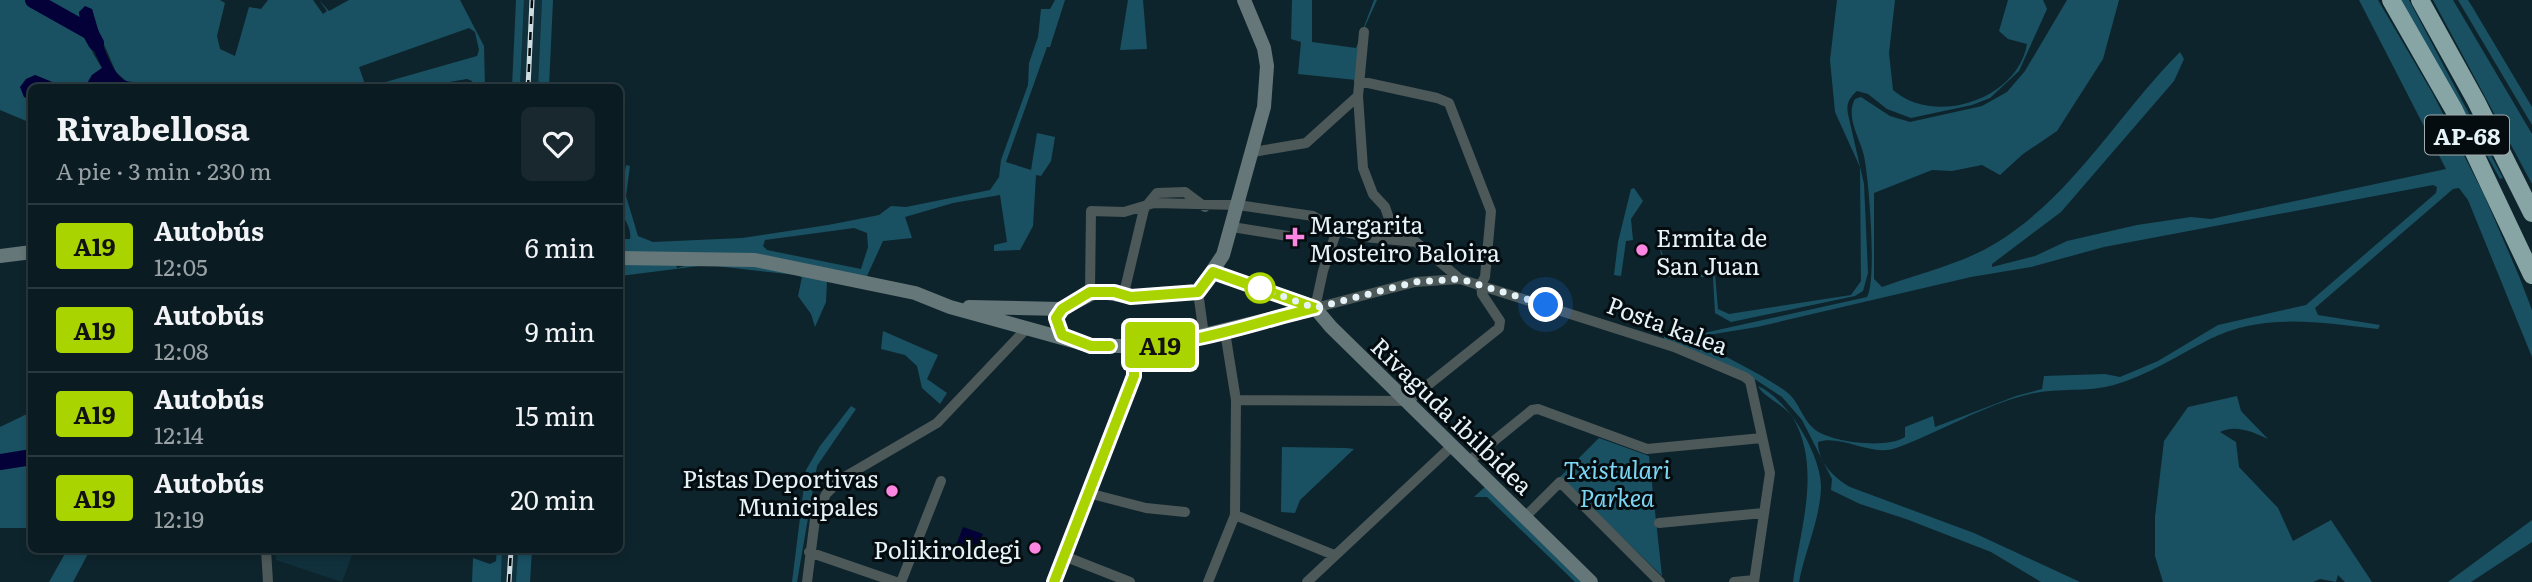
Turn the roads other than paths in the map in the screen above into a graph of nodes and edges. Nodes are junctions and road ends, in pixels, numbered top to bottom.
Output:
1 (1244, 0) edge
2 (2391, 0) edge
3 (2420, 0) edge
4 (1364, 33) dead end
5 (1359, 81) junction
6 (1357, 96) junction
7 (1252, 152) junction
8 (1238, 205) junction
9 (1144, 209) junction
10 (2532, 213) edge
11 (1232, 227) junction
12 (1337, 230) junction
13 (1288, 236) dead end
14 (1396, 239) junction
15 (28, 252) edge
16 (0, 256) edge
17 (623, 258) edge
18 (1448, 267) junction
19 (1213, 272) junction
20 (2532, 275) edge
21 (1445, 279) junction
22 (1460, 279) junction
23 (1481, 284) junction
24 (1090, 292) junction
25 (1198, 292) junction
26 (1124, 293) junction
27 (950, 307) junction
28 (1315, 308) junction
29 (1062, 309) junction
30 (1027, 327) junction
31 (1225, 332) junction
32 (1062, 335) junction
33 (1204, 335) junction
34 (1134, 346) junction
35 (1236, 400) junction
36 (1408, 401) junction
37 (1762, 438) junction
38 (1452, 446) junction
39 (1468, 461) junction
40 (941, 481) dead end
41 (1088, 493) junction
42 (1185, 512) dead end
43 (1763, 513) junction
44 (1234, 515) junction
45 (1525, 517) junction
46 (1659, 523) dead end
47 (809, 552) junction
48 (266, 553) edge
49 (1334, 555) junction
50 (1064, 556) junction
51 (1754, 581) edge
52 (268, 582) edge
53 (807, 582) edge
54 (899, 582) edge
55 (1054, 582) edge
56 (1130, 582) edge
57 (1208, 582) edge
58 (1307, 582) edge
59 (1591, 582) edge
60 (1660, 582) edge
61 (1734, 582) edge

1 - 7 street
2 - 20 highway, AP-68
3 - 10 highway, AP-68
4 - 5 street
5 - 6 street
5 - 23 street
6 - 7 street
6 - 14 street
7 - 8 street
8 - 9 street
8 - 11 street
8 - 12 street
9 - 24 street
9 - 26 street
11 - 13 street
11 - 19 street
12 - 14 street
12 - 28 street
14 - 18 street
15 - 16 street
17 - 27 street
18 - 21 street
18 - 22 street
19 - 25 street
19 - 28 street
21 - 22 street, Posta kalea
21 - 28 street, Posta kalea
22 - 23 street, Posta kalea
23 - 36 street
23 - 37 street, Posta kalea
24 - 26 street
24 - 29 street
25 - 26 street
25 - 33 street
27 - 29 street
27 - 30 street, Posta kalea
28 - 31 street, Posta kalea
28 - 36 street, Rivaguda ibilbidea
29 - 32 street
30 - 32 street, Posta kalea
30 - 47 street
31 - 33 street, Posta kalea
31 - 35 street
32 - 34 street, Posta kalea
33 - 34 street, Posta kalea
34 - 41 street
35 - 36 street
35 - 44 street
36 - 38 street, Rivaguda ibilbidea
37 - 39 street
37 - 43 street
38 - 39 street, Rivaguda ibilbidea
38 - 49 street
39 - 45 street, Rivaguda ibilbidea
40 - 54 street
41 - 42 street
41 - 50 street
43 - 46 street
43 - 51 street
44 - 49 street
44 - 57 street
45 - 59 street, Rivaguda ibilbidea
45 - 60 street
47 - 53 street
47 - 54 street
48 - 52 street
49 - 58 street
50 - 55 street
50 - 56 street
51 - 61 street

